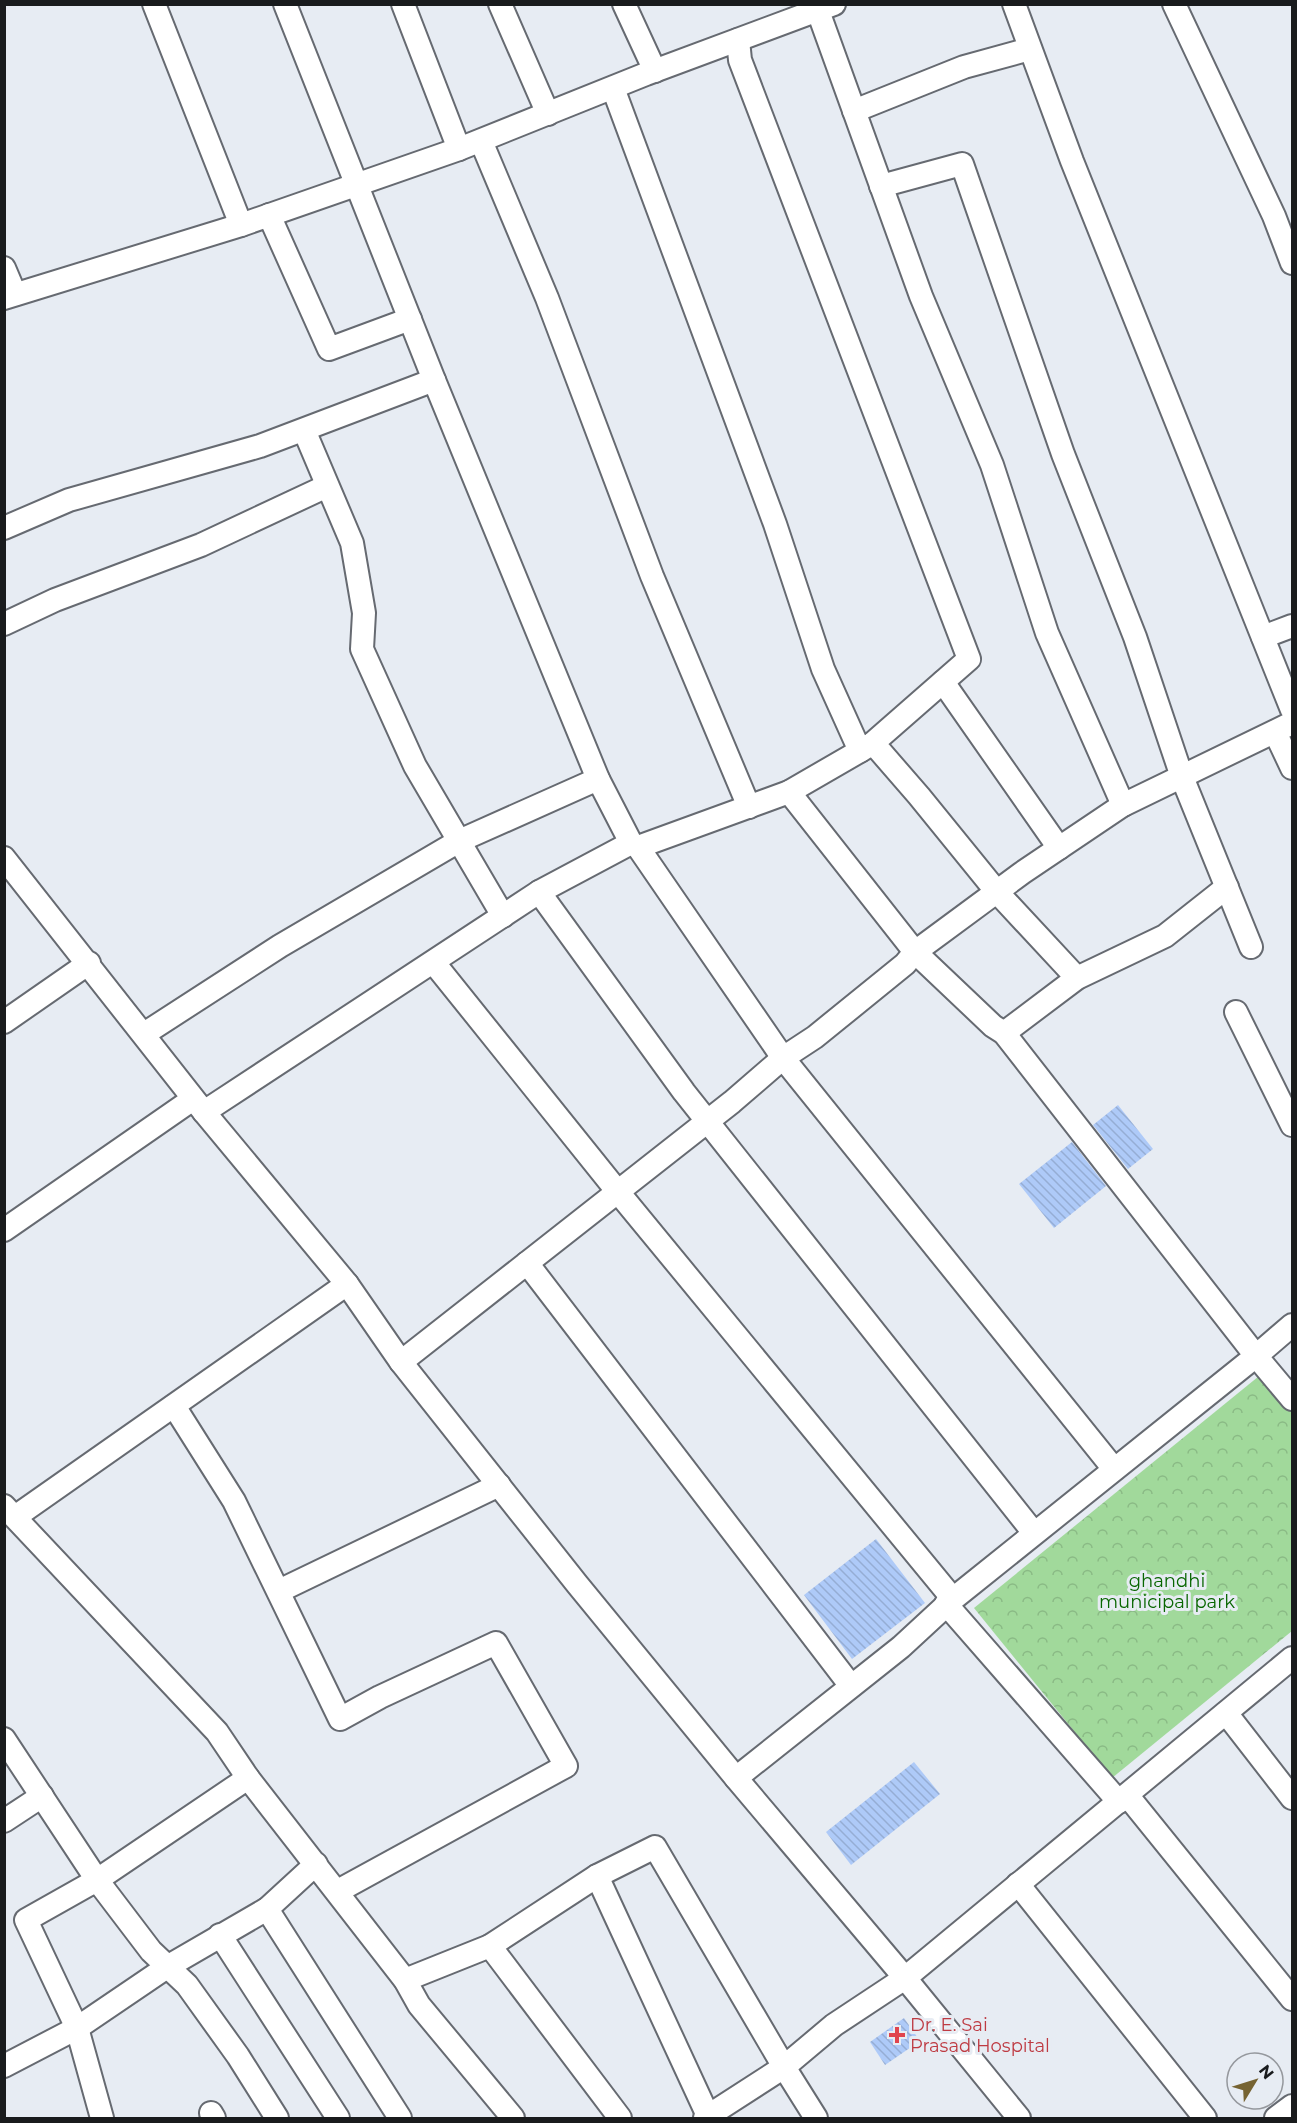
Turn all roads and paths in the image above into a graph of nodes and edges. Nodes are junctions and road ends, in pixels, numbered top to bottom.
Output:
1 (154, 4) edge
2 (285, 4) edge
3 (403, 4) edge
4 (500, 4) edge
5 (624, 4) edge
6 (1014, 4) edge
7 (1174, 4) edge
8 (826, 8) edge
9 (738, 40) junction
10 (1030, 49) junction
11 (655, 71) junction
12 (613, 88) junction
13 (854, 111) junction
14 (548, 114) junction
15 (481, 141) junction
16 (459, 149) junction
17 (356, 184) junction
18 (881, 186) junction
19 (269, 215) junction
20 (240, 225) junction
21 (1293, 263) edge
22 (4, 268) edge
23 (10, 296) edge
24 (410, 319) junction
25 (434, 380) junction
26 (304, 430) junction
27 (327, 486) junction
28 (4, 528) edge
29 (4, 624) edge
30 (1293, 626) edge
31 (1263, 637) junction
32 (943, 682) junction
33 (1293, 710) edge
34 (1284, 728) edge
35 (867, 747) junction
36 (1293, 768) edge
37 (1182, 777) junction
38 (598, 778) junction
39 (789, 792) junction
40 (1123, 805) junction
41 (749, 807) junction
42 (459, 841) junction
43 (635, 845) junction
44 (1059, 848) junction
45 (4, 858) edge
46 (1227, 887) junction
47 (539, 892) junction
48 (997, 892) junction
49 (503, 916) junction
50 (1251, 947) dead end
51 (915, 952) junction
52 (89, 963) junction
53 (434, 963) junction
54 (1077, 978) junction
55 (1236, 1012) dead end
56 (4, 1022) edge
57 (1004, 1033) junction
58 (144, 1034) junction
59 (783, 1058) junction
60 (199, 1105) junction
61 (707, 1122) junction
62 (1293, 1125) edge
63 (618, 1192) junction
64 (4, 1230) edge
65 (527, 1263) junction
66 (347, 1284) junction
67 (1293, 1325) edge
68 (1256, 1356) junction
69 (401, 1362) junction
70 (1293, 1399) edge
71 (174, 1406) junction
72 (1114, 1469) junction
73 (499, 1485) junction
74 (10, 1511) edge
75 (1034, 1533) junction
76 (279, 1591) junction
77 (949, 1601) junction
78 (1293, 1658) edge
79 (850, 1686) junction
80 (1226, 1713) junction
81 (4, 1739) edge
82 (248, 1778) junction
83 (736, 1778) junction
84 (42, 1796) junction
85 (1123, 1798) junction
86 (1293, 1798) edge
87 (4, 1821) edge
88 (316, 1864) junction
89 (597, 1876) junction
90 (97, 1880) junction
91 (1018, 1884) junction
92 (338, 1892) junction
93 (267, 1909) junction
94 (220, 1935) junction
95 (490, 1946) junction
96 (167, 1967) junction
97 (905, 1978) junction
98 (405, 1980) junction
99 (1293, 1999) edge
100 (77, 2028) junction
101 (4, 2066) edge
102 (784, 2067) junction
103 (1293, 2106) edge
104 (102, 2118) edge
105 (277, 2118) edge
106 (338, 2118) edge
107 (400, 2118) edge
108 (513, 2118) edge
109 (620, 2118) edge
110 (708, 2118) edge
111 (816, 2118) edge
112 (1018, 2118) edge
113 (1205, 2118) edge
114 (1276, 2118) edge

1 - 20 street
2 - 17 street
3 - 16 street
4 - 14 street
5 - 11 street
6 - 10 street
7 - 21 street
8 - 9 street
8 - 13 street
9 - 11 street
9 - 32 street
10 - 13 street
10 - 31 street
11 - 12 street
12 - 14 street
12 - 35 street
13 - 18 street
14 - 15 street
15 - 16 street
15 - 41 street
16 - 17 street
17 - 19 street
17 - 24 street
18 - 37 street
18 - 40 street
19 - 20 street
19 - 24 street
20 - 23 street
22 - 23 street
24 - 25 street
25 - 26 street
25 - 38 street
26 - 27 street
26 - 28 street
27 - 29 street
27 - 42 street
30 - 31 street
31 - 33 street
32 - 35 street
32 - 44 street
34 - 36 street
34 - 37 street
35 - 39 street
35 - 48 street
37 - 40 street
37 - 46 street
38 - 42 street
38 - 43 street
39 - 41 street
39 - 51 street
40 - 44 street
41 - 43 street
42 - 49 street
42 - 58 street
43 - 47 street
43 - 59 street
44 - 48 street
45 - 52 street
46 - 50 street
46 - 54 street
47 - 49 street
47 - 61 street
48 - 51 street
48 - 54 street
49 - 53 street
51 - 57 street
51 - 59 street
52 - 56 street
52 - 58 street
53 - 60 street
53 - 63 street
54 - 57 street
55 - 62 street
57 - 68 street
58 - 60 street
59 - 61 street
59 - 72 street
60 - 64 street
60 - 66 street
61 - 63 street
61 - 75 street
63 - 65 street
63 - 77 street
65 - 69 street
65 - 79 street
66 - 69 street
66 - 71 street
67 - 68 street
68 - 70 street
68 - 72 street
69 - 73 street
71 - 74 street
71 - 76 street
72 - 75 street
73 - 76 street
73 - 83 street
74 - 82 street
75 - 77 street
76 - 92 street
77 - 79 street
77 - 85 street
78 - 80 street
79 - 83 street
80 - 85 street
80 - 86 street
81 - 84 street
82 - 88 street
82 - 90 street
83 - 97 street
84 - 87 street
84 - 90 street
85 - 91 street
85 - 99 street
88 - 92 street
88 - 93 street
89 - 95 street
89 - 102 street
89 - 110 street
90 - 96 street
90 - 100 street
91 - 97 street
91 - 113 street
92 - 98 street
93 - 94 street
93 - 107 street
94 - 96 street
94 - 106 street
95 - 98 street
95 - 109 street
96 - 100 street
96 - 105 street
97 - 102 street
97 - 112 street
98 - 108 street
100 - 101 street
100 - 104 street
102 - 110 street
102 - 111 street
103 - 114 street

